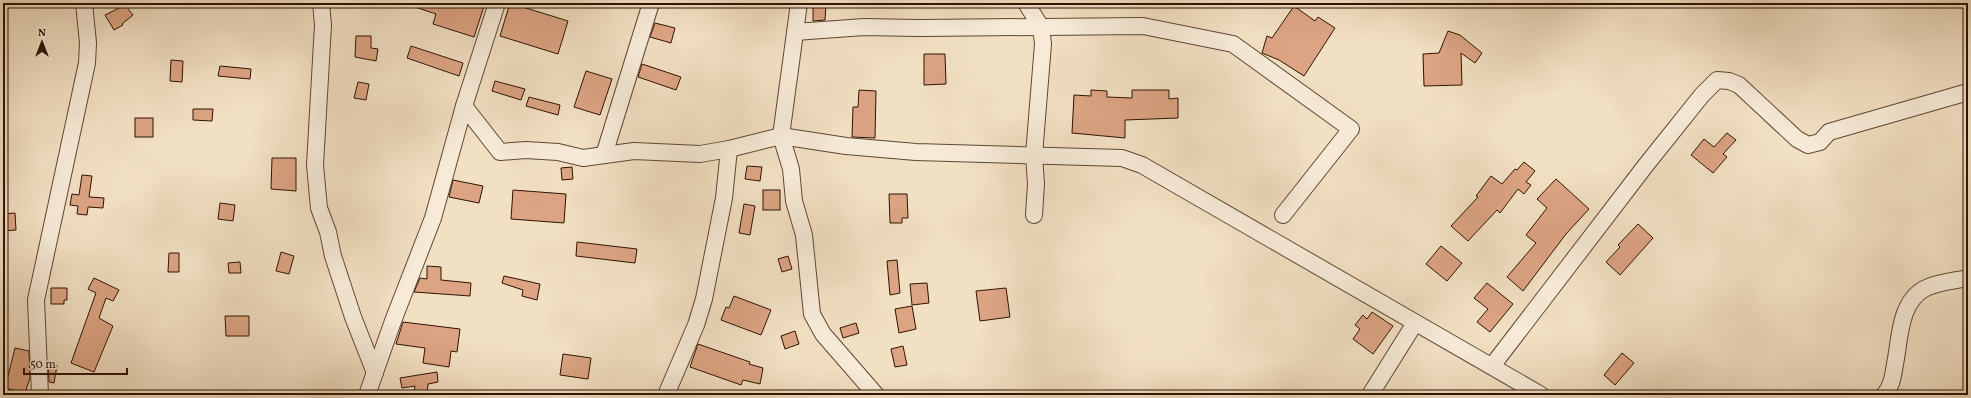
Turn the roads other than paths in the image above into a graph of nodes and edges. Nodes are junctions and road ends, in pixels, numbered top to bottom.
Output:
1 (84, 3) edge
2 (321, 3) edge
3 (497, 3) edge
4 (651, 3) edge
5 (799, 3) edge
6 (1026, 3) edge
7 (1041, 27) junction
8 (795, 32) junction
9 (1968, 92) edge
10 (464, 106) junction
11 (781, 136) junction
12 (729, 149) junction
13 (1034, 155) junction
14 (604, 156) junction
15 (1034, 215) dead end
16 (1283, 215) dead end
17 (1968, 278) edge
18 (1415, 323) junction
19 (1492, 366) junction
20 (375, 374) junction
21 (368, 394) edge
22 (40, 395) edge
23 (666, 395) edge
24 (876, 395) edge
25 (1370, 395) edge
26 (1541, 395) edge
27 (1884, 395) edge

1 - 22 street
2 - 20 street
3 - 10 street
4 - 14 street
5 - 8 street
6 - 7 street
7 - 8 street
7 - 13 street
7 - 16 street
8 - 11 street
9 - 19 street
10 - 14 street
10 - 20 street
11 - 12 street
11 - 13 street
11 - 24 street
12 - 14 street
12 - 23 street
13 - 15 street
13 - 18 street
17 - 27 street
18 - 19 street
18 - 25 street
19 - 26 street
20 - 21 street

